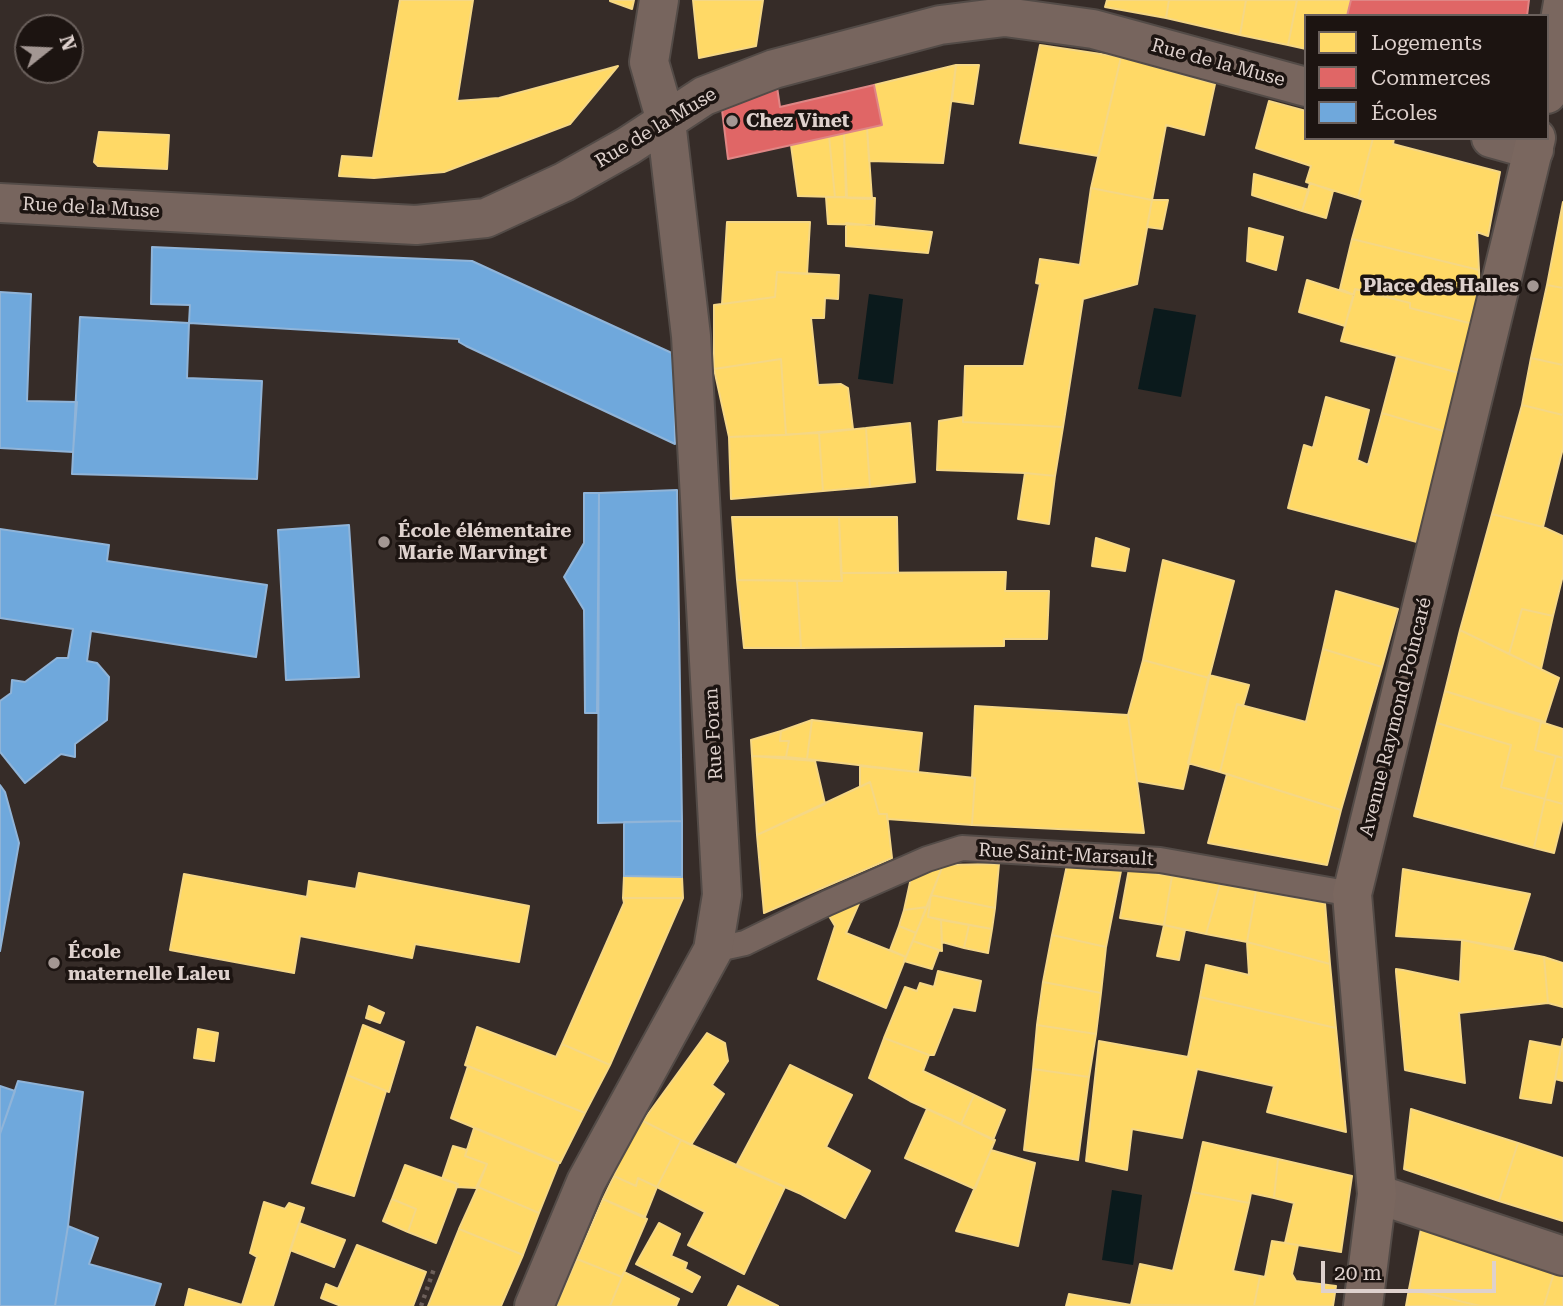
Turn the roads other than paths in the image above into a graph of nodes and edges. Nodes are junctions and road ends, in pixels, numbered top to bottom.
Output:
1 (659, 0) edge
2 (1563, 3) edge
3 (1554, 83) edge
4 (1304, 86) edge
5 (666, 121) junction
6 (1506, 140) edge
7 (1535, 144) edge
8 (0, 202) edge
9 (1352, 894) junction
10 (713, 950) junction
11 (1377, 1194) junction
12 (1563, 1256) edge
13 (534, 1306) edge
14 (1363, 1306) edge

1 - 5 street, Rue Foran
2 - 3 main road
4 - 5 street, Rue de la Muse
5 - 8 street, Rue de la Muse
5 - 10 street, Rue Foran
6 - 7 street
7 - 9 main road, Avenue Raymond Poincaré
9 - 10 lane, Rue Saint-Marsault
9 - 11 main road, Avenue Raymond Poincaré
10 - 13 street, Rue Foran
11 - 12 street
11 - 14 main road, Avenue Raymond Poincaré

